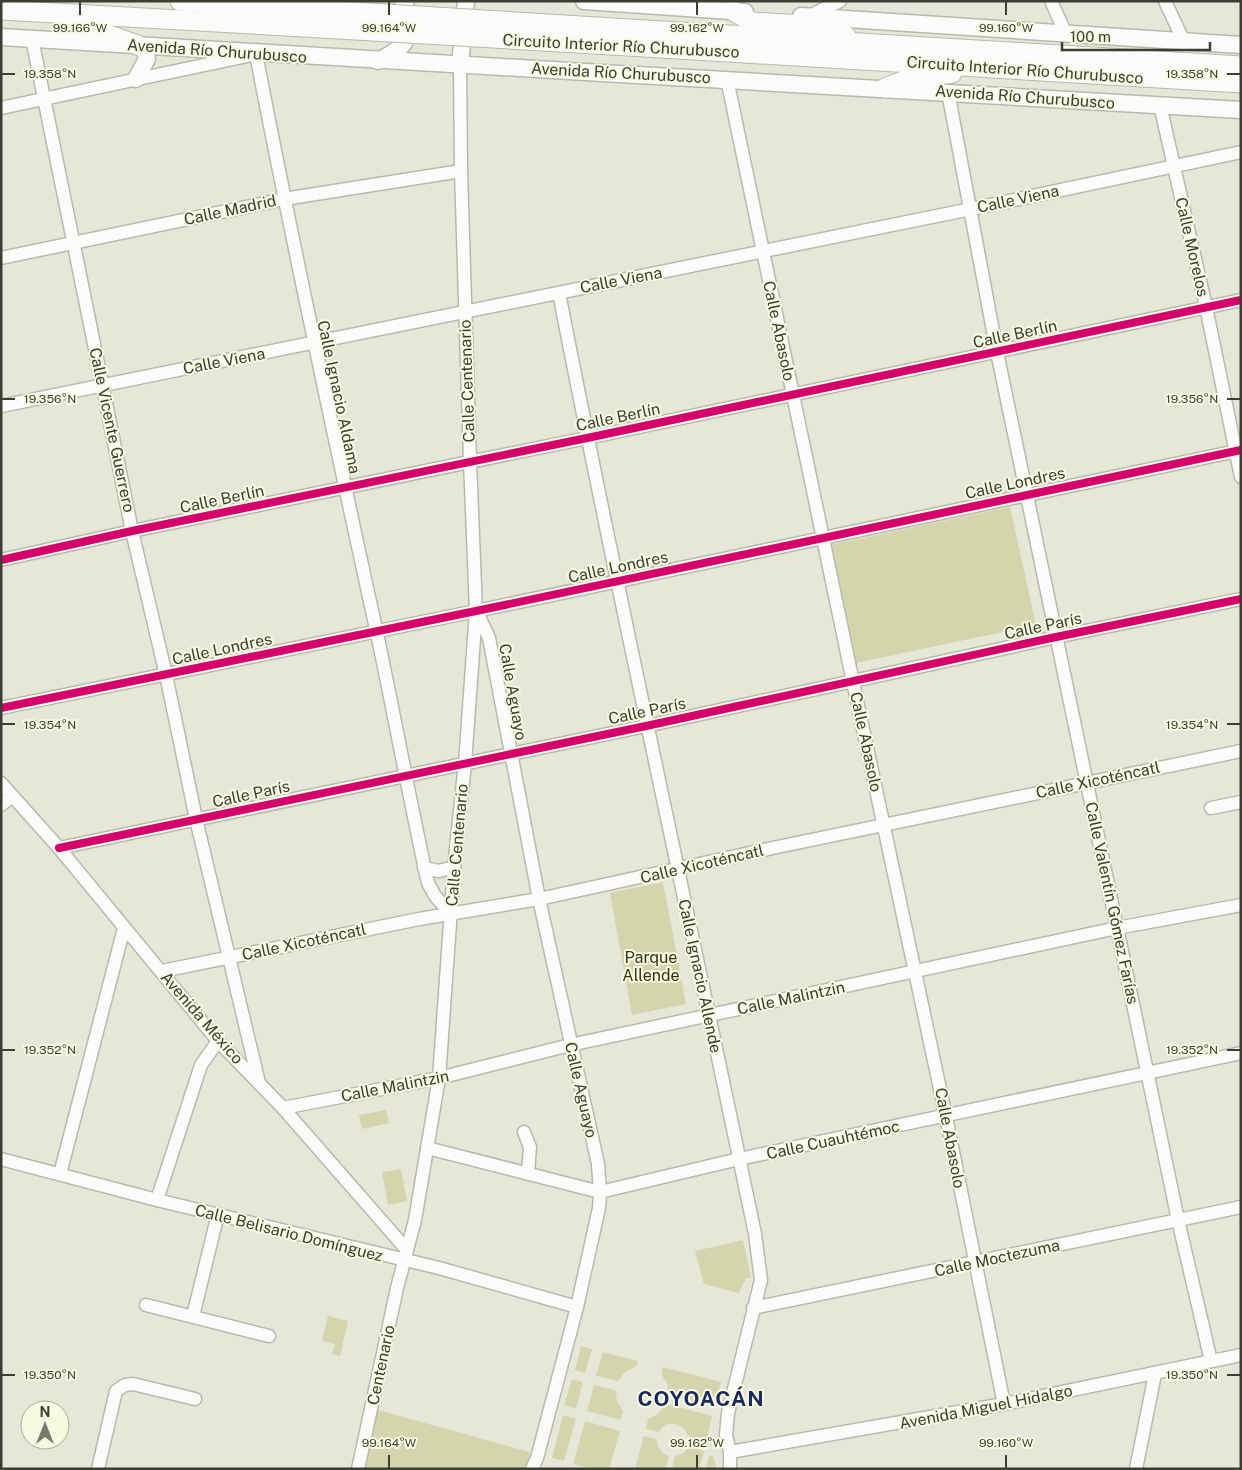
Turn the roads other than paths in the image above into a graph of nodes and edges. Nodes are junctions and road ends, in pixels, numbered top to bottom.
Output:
1 (180, 1) edge
2 (403, 1) edge
3 (466, 1) edge
4 (584, 1) edge
5 (840, 1) edge
6 (1051, 1) edge
7 (1165, 1) edge
8 (1, 10) edge
9 (733, 11) junction
10 (39, 12) junction
11 (809, 16) junction
12 (287, 17) junction
13 (1066, 34) junction
14 (1, 37) edge
15 (645, 38) junction
16 (32, 39) junction
17 (1184, 42) junction
18 (866, 43) junction
19 (1241, 45) edge
20 (140, 46) junction
21 (256, 54) junction
22 (378, 61) junction
23 (460, 66) junction
24 (1241, 66) edge
25 (978, 67) junction
26 (136, 79) junction
27 (727, 79) junction
28 (1241, 83) edge
29 (885, 88) junction
30 (948, 92) junction
31 (44, 99) junction
32 (1160, 105) junction
33 (1, 108) edge
34 (1241, 110) edge
35 (1241, 152) edge
36 (1174, 165) junction
37 (461, 171) junction
38 (284, 199) junction
39 (971, 209) junction
40 (73, 243) junction
41 (762, 252) junction
42 (1, 258) edge
43 (559, 293) junction
44 (1241, 300) edge
45 (1206, 307) junction
46 (465, 312) junction
47 (314, 342) junction
48 (997, 352) junction
49 (102, 385) junction
50 (792, 394) junction
51 (1, 406) edge
52 (587, 438) junction
53 (1238, 450) edge
54 (470, 461) junction
55 (1241, 477) edge
56 (344, 487) junction
57 (1027, 495) junction
58 (132, 531) junction
59 (822, 538) junction
60 (1, 560) edge
61 (617, 581) junction
62 (1241, 599) edge
63 (476, 610) junction
64 (376, 630) junction
65 (1056, 637) junction
66 (166, 675) junction
67 (853, 682) junction
68 (1, 708) edge
69 (646, 726) junction
70 (1241, 751) edge
71 (510, 754) junction
72 (465, 763) junction
73 (404, 776) junction
74 (1087, 782) junction
75 (1, 783) edge
76 (12, 796) junction
77 (1241, 802) edge
78 (1, 805) edge
79 (1211, 808) dead end
80 (196, 819) junction
81 (884, 825) junction
82 (59, 848) junction
83 (454, 867) junction
84 (424, 868) junction
85 (678, 869) junction
86 (539, 899) junction
87 (1241, 904) edge
88 (451, 914) junction
89 (124, 928) junction
90 (1118, 928) junction
91 (228, 958) junction
92 (916, 971) junction
93 (162, 972) junction
94 (709, 1016) junction
95 (218, 1041) junction
96 (570, 1045) junction
97 (1241, 1054) edge
98 (1148, 1073) junction
99 (439, 1078) junction
100 (259, 1082) junction
101 (283, 1108) junction
102 (946, 1116) junction
103 (524, 1132) dead end
104 (427, 1148) junction
105 (1, 1159) edge
106 (739, 1159) junction
107 (60, 1174) junction
108 (528, 1174) junction
109 (600, 1192) junction
110 (157, 1200) junction
111 (1241, 1207) edge
112 (218, 1214) junction
113 (1178, 1220) junction
114 (405, 1255) junction
115 (974, 1263) junction
116 (146, 1305) dead end
117 (577, 1307) junction
118 (753, 1308) junction
119 (193, 1316) junction
120 (268, 1336) dead end
121 (1241, 1355) edge
122 (1211, 1361) junction
123 (1154, 1374) junction
124 (195, 1399) dead end
125 (1004, 1404) junction
126 (730, 1452) junction
127 (98, 1469) edge
128 (358, 1469) edge
129 (532, 1469) edge
130 (730, 1469) edge
131 (1136, 1469) edge

1 - 12 highway, Circuito Interior Río Churubusco
2 - 22 main road
3 - 23 main road
4 - 9 main road
5 - 11 street
6 - 13 street
7 - 17 street
8 - 10 highway, Circuito Interior Río Churubusco
9 - 11 main road
9 - 18 highway
10 - 12 highway, Circuito Interior Río Churubusco
10 - 20 highway
11 - 13 main road
12 - 15 highway, Circuito Interior Río Churubusco, bridge
13 - 17 main road
14 - 16 main road, Avenida Río Churubusco
15 - 18 highway, Circuito Interior Río Churubusco
15 - 25 highway, Circuito Interior Río Churubusco
16 - 20 main road, Avenida Río Churubusco
16 - 31 street, Calle Vicente Guerrero
17 - 19 main road
18 - 24 highway, Circuito Interior Río Churubusco
20 - 21 main road, Avenida Río Churubusco
20 - 26 main road
21 - 22 main road, Avenida Río Churubusco
21 - 26 street
21 - 38 street, Calle Ignacio Aldama
22 - 23 main road, Avenida Río Churubusco
23 - 27 main road, Avenida Río Churubusco
23 - 37 street, Calle Centenario
25 - 28 highway, Circuito Interior Río Churubusco
25 - 29 highway
26 - 31 street
27 - 29 main road, Avenida Río Churubusco
27 - 41 street, Calle Abasolo
29 - 30 main road, Avenida Río Churubusco
30 - 32 main road, Avenida Río Churubusco
30 - 39 street, Calle Valentín Gómez Farías
31 - 33 street
31 - 40 street, Calle Vicente Guerrero
32 - 34 main road, Avenida Río Churubusco
32 - 36 street, Calle Morelos
35 - 36 street, Calle Viena
36 - 39 street, Calle Viena
36 - 45 street, Calle Morelos
37 - 38 street, Calle Madrid
37 - 46 street, Calle Centenario
38 - 40 street, Calle Madrid
38 - 47 street, Calle Ignacio Aldama
39 - 41 street, Calle Viena
39 - 48 street, Calle Valentín Gómez Farías
40 - 42 street, Calle Madrid
40 - 49 street, Calle Vicente Guerrero
41 - 43 street, Calle Viena
41 - 50 street, Calle Abasolo
43 - 46 street, Calle Viena
43 - 52 street, Calle Ignacio Allende
44 - 45 street, Calle Berlín
45 - 48 street, Calle Berlín
45 - 53 street, Calle Morelos
46 - 47 street, Calle Viena
46 - 54 street, Calle Centenario
47 - 49 street, Calle Viena
47 - 56 street, Calle Ignacio Aldama
48 - 50 street, Calle Berlín
48 - 57 street, Calle Valentín Gómez Farías
49 - 51 street, Calle Viena
49 - 58 street, Calle Vicente Guerrero
50 - 52 street, Calle Berlín
50 - 59 street, Calle Abasolo
52 - 54 street, Calle Berlín
52 - 61 street, Calle Ignacio Allende
53 - 55 street, Calle Morelos
53 - 57 street, Calle Londres
54 - 56 street, Calle Berlín
54 - 63 street, Calle Centenario
56 - 58 street, Calle Berlín
56 - 64 street, Calle Ignacio Aldama
57 - 59 street, Calle Londres
57 - 65 street, Calle Valentín Gómez Farías
58 - 60 street, Calle Berlín
58 - 66 street, Calle Vicente Guerrero
59 - 61 street, Calle Londres
59 - 67 street, Calle Abasolo
61 - 63 street, Calle Londres
61 - 69 street, Calle Ignacio Allende
62 - 65 street, Calle París
63 - 64 street, Calle Londres
63 - 71 street, Calle Aguayo
63 - 72 street, Calle Centenario
64 - 66 street, Calle Londres
64 - 73 street, Calle Ignacio Aldama
65 - 67 street, Calle París
65 - 74 street, Calle Valentín Gómez Farías
66 - 68 street, Calle Londres
66 - 80 street, Calle Vicente Guerrero
67 - 69 street, Calle París
67 - 81 street, Calle Abasolo
69 - 71 street, Calle París
69 - 85 street, Calle Ignacio Allende
70 - 74 street, Calle Xicoténcatl
71 - 72 street, Calle París
71 - 86 street, Calle Aguayo
72 - 73 street, Calle París
72 - 83 street, Calle Centenario
73 - 80 street, Calle París
73 - 84 street, Calle Ignacio Aldama
74 - 81 street, Calle Xicoténcatl
74 - 90 street, Calle Valentín Gómez Farías
75 - 76 street, Avenida México
76 - 78 street
76 - 82 street, Avenida México
77 - 79 street
80 - 82 street, Calle París
80 - 91 street, Calle Vicente Guerrero
81 - 85 street, Calle Xicoténcatl
81 - 92 street, Calle Abasolo
82 - 89 street, Avenida México
83 - 84 street
83 - 88 street, Calle Centenario
84 - 88 street, Calle Ignacio Aldama
85 - 86 street, Calle Xicoténcatl
85 - 94 street, Calle Ignacio Allende
86 - 88 street, Calle Xicoténcatl
86 - 96 street, Calle Aguayo
87 - 90 street, Calle Malintzin
88 - 91 street, Calle Xicoténcatl
88 - 99 street, Calle Centenario
89 - 93 street, Avenida México
89 - 107 street
90 - 92 street, Calle Malintzin
90 - 98 street, Calle Valentín Gómez Farías
91 - 93 street, Calle Xicoténcatl
91 - 100 street, Calle Vicente Guerrero
92 - 94 street, Calle Malintzin
92 - 102 street, Calle Abasolo
93 - 95 street, Avenida México
94 - 96 street, Calle Malintzin
94 - 106 street, Calle Ignacio Allende
95 - 100 street, Avenida México
95 - 110 street
96 - 99 street, Calle Malintzin
96 - 109 street, Calle Aguayo
97 - 98 street, Calle Cuauhtémoc
98 - 102 street, Calle Cuauhtémoc
98 - 113 street, Calle Valentín Gómez Farías
99 - 101 street, Calle Malintzin
99 - 104 street, Calle Centenario
100 - 101 street, Avenida México
101 - 114 street, Avenida México
102 - 106 street, Calle Cuauhtémoc
102 - 115 street, Calle Abasolo
103 - 108 street
104 - 108 street, Calle Cuauhtémoc
104 - 114 street, Calle Centenario
105 - 107 street, Calle Belisario Domínguez
106 - 109 street, Calle Cuauhtémoc
106 - 118 street, Calle Ignacio Allende
107 - 110 street, Calle Belisario Domínguez
108 - 109 street, Calle Cuauhtémoc
109 - 117 street, Calle Aguayo
110 - 112 street, Calle Belisario Domínguez
111 - 113 street, Calle Moctezuma
112 - 114 street, Calle Belisario Domínguez
112 - 119 street
113 - 115 street, Calle Moctezuma
113 - 122 street, Calle Valentín Gómez Farías
114 - 117 street, Calle Belisario Domínguez
114 - 128 street, Centenario
115 - 118 street, Calle Moctezuma
115 - 125 street, Calle Abasolo
116 - 119 street
117 - 129 street, Calle Aguayo
118 - 126 street, Calle Ignacio Allende
119 - 120 street
121 - 122 street, Avenida Miguel Hidalgo
122 - 123 street, Avenida Miguel Hidalgo
123 - 125 street, Avenida Miguel Hidalgo
123 - 131 street
124 - 127 street
125 - 126 street, Avenida Miguel Hidalgo
126 - 130 street, Calle Ignacio Allende

